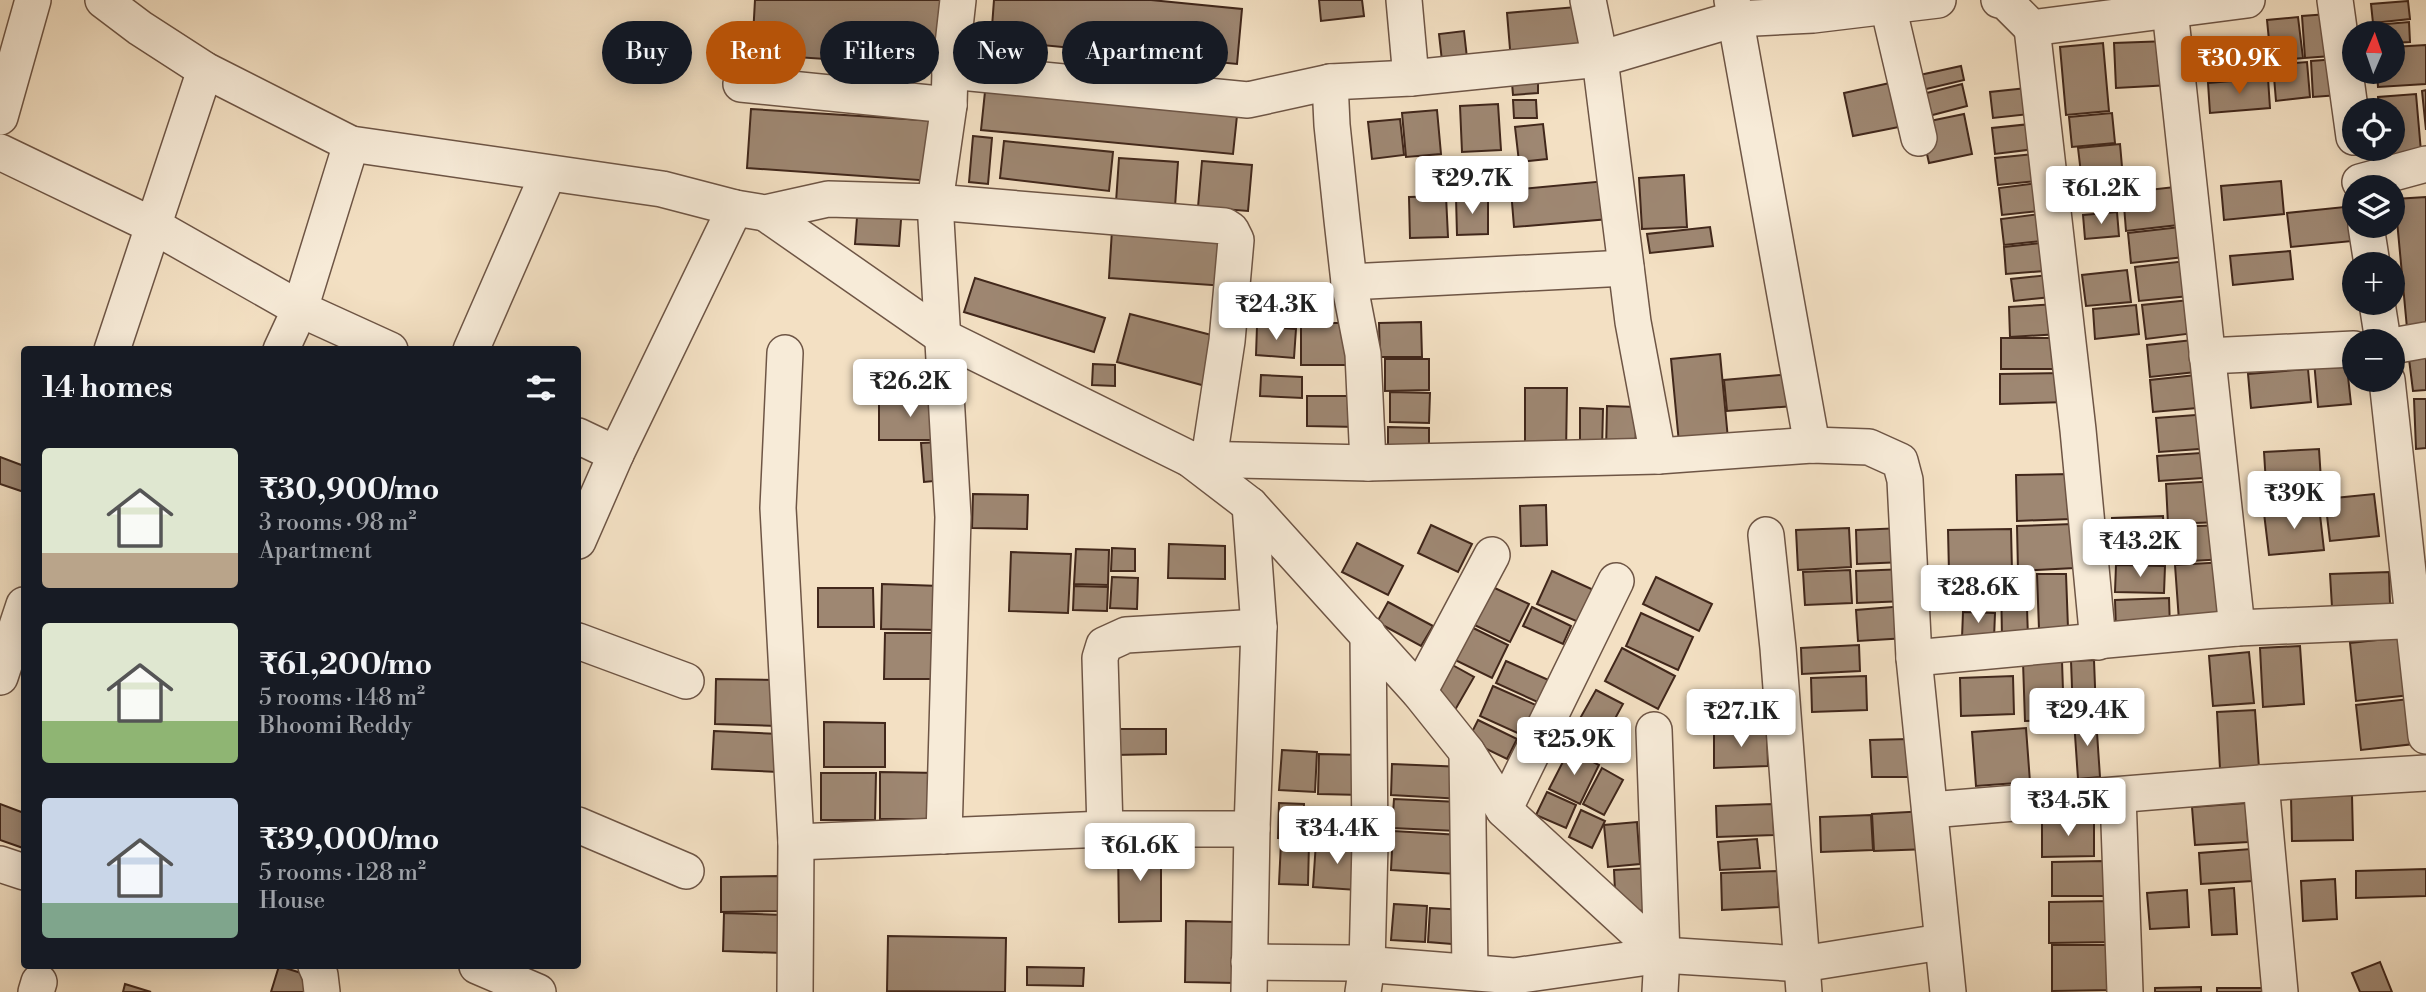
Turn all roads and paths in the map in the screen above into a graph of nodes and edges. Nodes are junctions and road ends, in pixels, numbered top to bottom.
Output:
1 (33, 0) edge
2 (103, 0) edge
3 (958, 0) edge
4 (1405, 0) edge
5 (1588, 0) edge
6 (1938, 0) edge
7 (1999, 0) edge
8 (2247, 0) edge
9 (2335, 0) edge
10 (1888, 6) junction
11 (1734, 9) edge
12 (2169, 10) junction
13 (2032, 28) junction
14 (1600, 59) junction
15 (205, 71) junction
16 (950, 71) junction
17 (1411, 78) junction
18 (1330, 82) junction
19 (741, 84) dead end
20 (2349, 98) edge
21 (949, 105) junction
22 (0, 117) edge
23 (1919, 138) dead end
24 (351, 144) junction
25 (0, 152) edge
26 (2426, 164) edge
27 (2359, 173) edge
28 (548, 174) junction
29 (935, 202) junction
30 (750, 210) junction
31 (152, 225) junction
32 (1626, 268) junction
33 (1349, 282) junction
34 (300, 309) junction
35 (943, 338) junction
36 (2426, 340) edge
37 (2405, 344) edge
38 (113, 346) edge
39 (283, 346) edge
40 (381, 346) edge
41 (473, 346) edge
42 (2342, 350) edge
43 (785, 353) dead end
44 (2207, 356) junction
45 (2389, 392) edge
46 (581, 437) edge
47 (1812, 445) junction
48 (616, 454) junction
49 (1658, 456) junction
50 (1200, 459) junction
51 (1368, 463) junction
52 (1250, 505) junction
53 (581, 534) edge
54 (1766, 535) dead end
55 (1492, 555) dead end
56 (1616, 581) dead end
57 (21, 619) edge
58 (2419, 621) edge
59 (1259, 626) junction
60 (2237, 628) junction
61 (1368, 634) junction
62 (581, 642) edge
63 (2098, 642) junction
64 (1914, 658) junction
65 (9, 674) edge
66 (686, 681) dead end
67 (1419, 692) junction
68 (1654, 730) dead end
69 (2426, 736) edge
70 (1467, 752) junction
71 (2426, 773) edge
72 (2261, 783) junction
73 (2118, 796) junction
74 (1504, 810) junction
75 (1930, 810) junction
76 (581, 826) edge
77 (1105, 829) junction
78 (1252, 829) junction
79 (944, 836) junction
80 (796, 842) junction
81 (0, 864) edge
82 (21, 871) edge
83 (687, 871) dead end
84 (1941, 942) junction
85 (1662, 956) junction
86 (317, 969) edge
87 (484, 969) edge
88 (1470, 972) junction
89 (1249, 977) edge
90 (1365, 978) edge
91 (1803, 978) edge
92 (1514, 984) edge
93 (322, 992) edge
94 (538, 992) edge
95 (795, 992) edge
96 (1660, 992) edge
97 (1948, 992) edge
98 (2125, 992) edge
99 (2280, 992) edge

1 - 22 street
2 - 15 street
3 - 16 street
4 - 17 street
5 - 14 street
6 - 10 street
7 - 13 street
8 - 12 street
9 - 20 street
10 - 11 street
10 - 23 street
11 - 14 street
11 - 47 street
12 - 13 street
12 - 44 street
13 - 63 street
14 - 17 street
14 - 32 street
15 - 24 street
15 - 31 street
16 - 18 street
16 - 21 street
17 - 18 street
18 - 33 street
19 - 21 street
21 - 29 street
24 - 28 street
24 - 34 street
25 - 31 street
26 - 27 street
28 - 30 street
28 - 41 street
29 - 30 street
29 - 35 street
29 - 50 street
30 - 35 street
30 - 48 street
31 - 34 street
31 - 38 street
32 - 33 street
32 - 49 street
33 - 51 street
34 - 39 street
34 - 40 street
35 - 50 street
35 - 79 street
36 - 37 street
42 - 44 street
43 - 80 street
44 - 60 street
45 - 58 street
46 - 48 street
47 - 49 street
47 - 64 street
48 - 53 street
49 - 51 street
50 - 51 street
50 - 52 street
52 - 59 street
52 - 61 street
54 - 91 street
55 - 67 street
56 - 74 street
57 - 65 street
58 - 60 street
58 - 69 street
59 - 77 street
59 - 78 street
60 - 63 street
61 - 67 street
61 - 90 street
62 - 66 street
63 - 64 street
64 - 75 street
67 - 70 street
68 - 85 street
70 - 74 street
70 - 88 street
71 - 72 street
72 - 73 street
72 - 99 street
73 - 75 street
73 - 98 street
74 - 85 street
75 - 84 street
76 - 83 street
77 - 78 street
77 - 79 street
78 - 89 street
79 - 80 street
80 - 95 street
81 - 82 street
84 - 91 street
84 - 97 street
85 - 91 street
85 - 92 street
85 - 96 street
86 - 93 street
87 - 94 street
88 - 90 street
88 - 92 street
89 - 90 street

